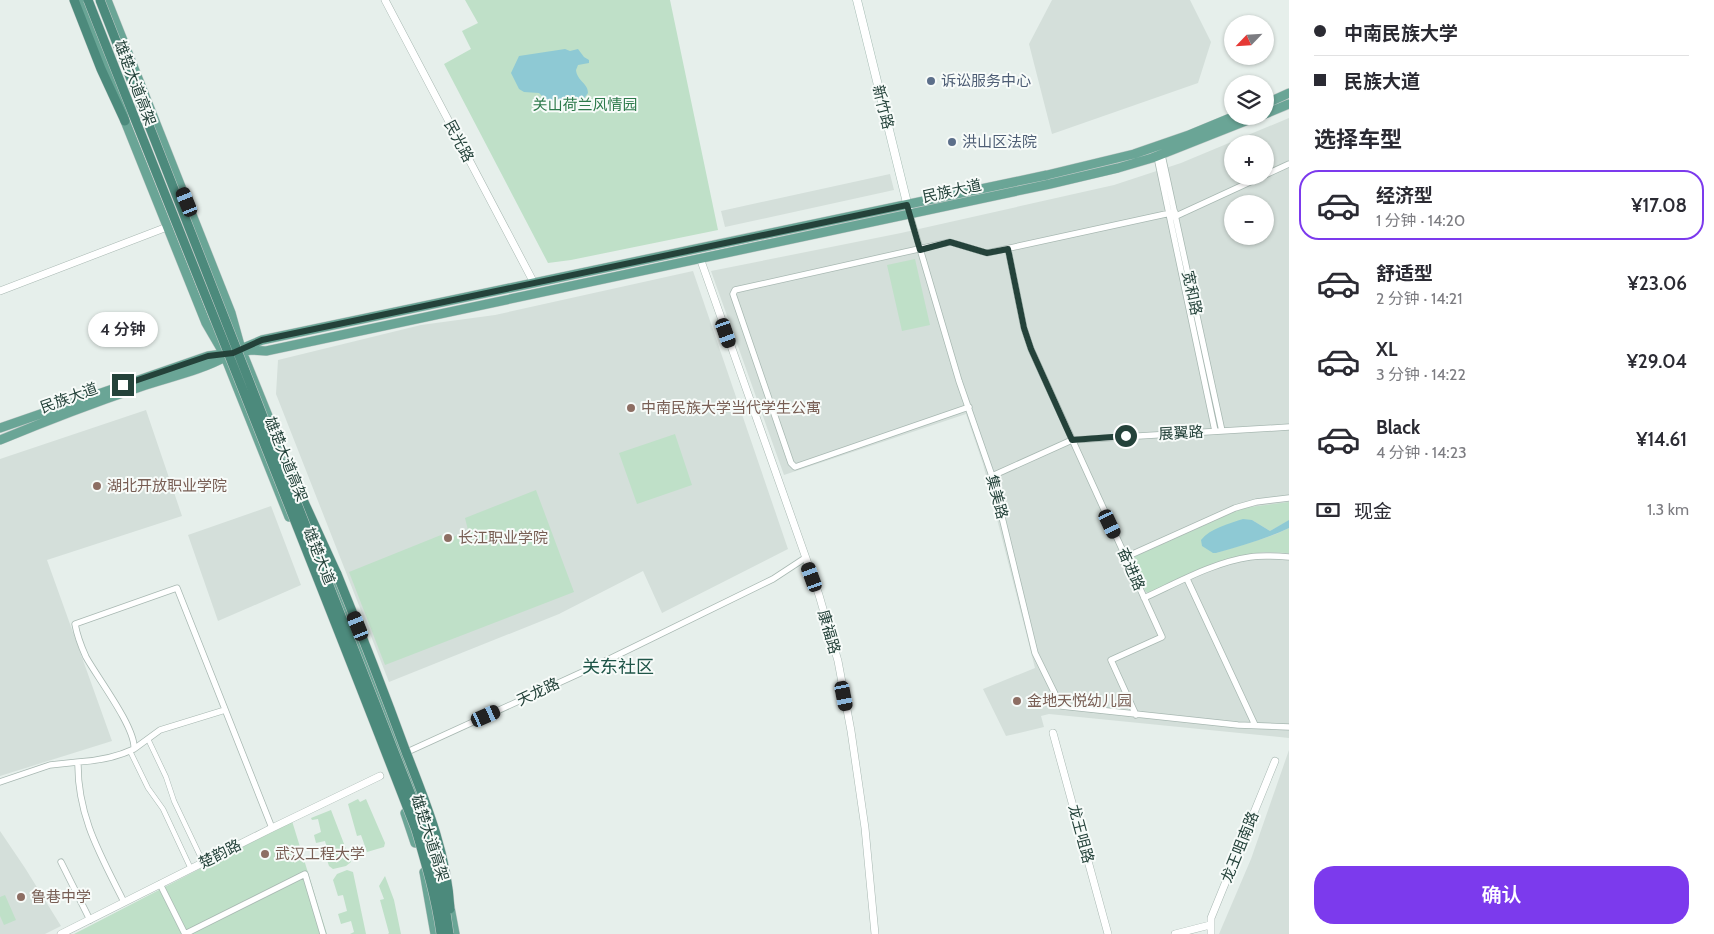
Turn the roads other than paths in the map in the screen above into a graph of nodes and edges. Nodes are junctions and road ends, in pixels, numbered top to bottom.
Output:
1 (74, 0) edge
2 (81, 0) edge
3 (88, 0) edge
4 (100, 0) edge
5 (107, 0) edge
6 (384, 0) edge
7 (857, 0) edge
8 (1289, 93) edge
9 (1274, 100) edge
10 (1289, 104) edge
11 (1274, 110) edge
12 (125, 121) junction
13 (1224, 121) edge
14 (1236, 125) edge
15 (1159, 156) junction
16 (1289, 164) edge
17 (1274, 171) edge
18 (1243, 185) edge
19 (907, 205) junction
20 (910, 214) junction
21 (1172, 215) junction
22 (168, 226) junction
23 (1008, 249) junction
24 (920, 250) junction
25 (700, 258) junction
26 (534, 282) junction
27 (0, 291) edge
28 (233, 353) junction
29 (969, 407) junction
30 (1289, 427) edge
31 (0, 428) edge
32 (1215, 431) junction
33 (1222, 431) junction
34 (0, 440) edge
35 (1072, 440) junction
36 (288, 466) junction
37 (992, 476) junction
38 (1289, 498) edge
39 (1126, 557) junction
40 (1289, 557) edge
41 (805, 558) junction
42 (1187, 579) junction
43 (1144, 598) junction
44 (225, 710) junction
45 (1136, 715) junction
46 (1255, 725) junction
47 (1289, 727) edge
48 (1053, 733) dead end
49 (148, 739) junction
50 (132, 750) junction
51 (401, 754) junction
52 (1276, 761) dead end
53 (78, 762) junction
54 (380, 776) dead end
55 (0, 782) edge
56 (272, 828) junction
57 (61, 862) dead end
58 (204, 862) junction
59 (191, 869) junction
60 (160, 884) junction
61 (124, 902) junction
62 (90, 920) junction
63 (1210, 925) junction
64 (62, 934) edge
65 (185, 934) edge
66 (323, 934) edge
67 (435, 934) edge
68 (441, 934) edge
69 (450, 934) edge
70 (455, 934) edge
71 (875, 934) edge
72 (1108, 934) edge
73 (1174, 934) edge
74 (1212, 934) edge

1 - 12 highway
2 - 12 main road, 雄楚大道
3 - 68 highway, 雄楚大道高架, bridge
4 - 69 highway, 雄楚大道高架, bridge
5 - 28 main road, 雄楚大道
6 - 26 street, 民光路
7 - 19 main road, 新竹路
8 - 9 main road
10 - 11 main road
12 - 22 main road, 雄楚大道
13 - 19 main road, 民族大道
14 - 15 main road, 民族大道
15 - 20 main road, 民族大道
15 - 21 street, 宽和路
16 - 17 street
18 - 21 street
19 - 20 main road, 新竹路
19 - 26 main road, 民族大道
20 - 24 street, 集美路
20 - 25 main road, 民族大道
21 - 23 street
21 - 32 street, 宽和路
21 - 33 street, 宽和路
22 - 27 street
22 - 28 main road, 雄楚大道
23 - 24 street
23 - 35 street, 奋进路
24 - 29 street, 集美路
24 - 29 street
25 - 28 main road, 民族大道
25 - 41 street, 康福路
26 - 28 main road, 民族大道
28 - 31 main road, 民族大道
28 - 34 main road, 民族大道
28 - 36 main road, 雄楚大道
28 - 67 main road, 雄楚大道
29 - 37 street, 集美路
30 - 33 street, 展翼路
32 - 33 street, 展翼路
32 - 35 street, 展翼路
35 - 37 street, 展翼路
35 - 39 street, 奋进路
36 - 51 main road, 雄楚大道
36 - 69 highway, bridge
37 - 45 street, 集美路
38 - 39 street
39 - 43 street, 奋进路
40 - 42 street
41 - 51 street, 天龙路
41 - 71 street, 康福路
42 - 43 street
42 - 46 street
43 - 45 street, 奋进路
44 - 49 street
44 - 50 street
44 - 56 street
45 - 46 street
46 - 47 street
48 - 72 street, 龙王咀路
49 - 50 street
49 - 58 street
50 - 53 street
50 - 59 street
51 - 70 main road, 雄楚大道
52 - 63 street, 龙王咀南路
53 - 55 street
53 - 61 street
54 - 56 street, 楚韵路
56 - 58 street, 楚韵路
57 - 62 street
58 - 59 street, 楚韵路
59 - 60 street, 楚韵路
60 - 61 street, 楚韵路
60 - 65 street
61 - 62 street, 楚韵路
62 - 64 street, 楚韵路
63 - 73 street
63 - 74 street
65 - 66 street

